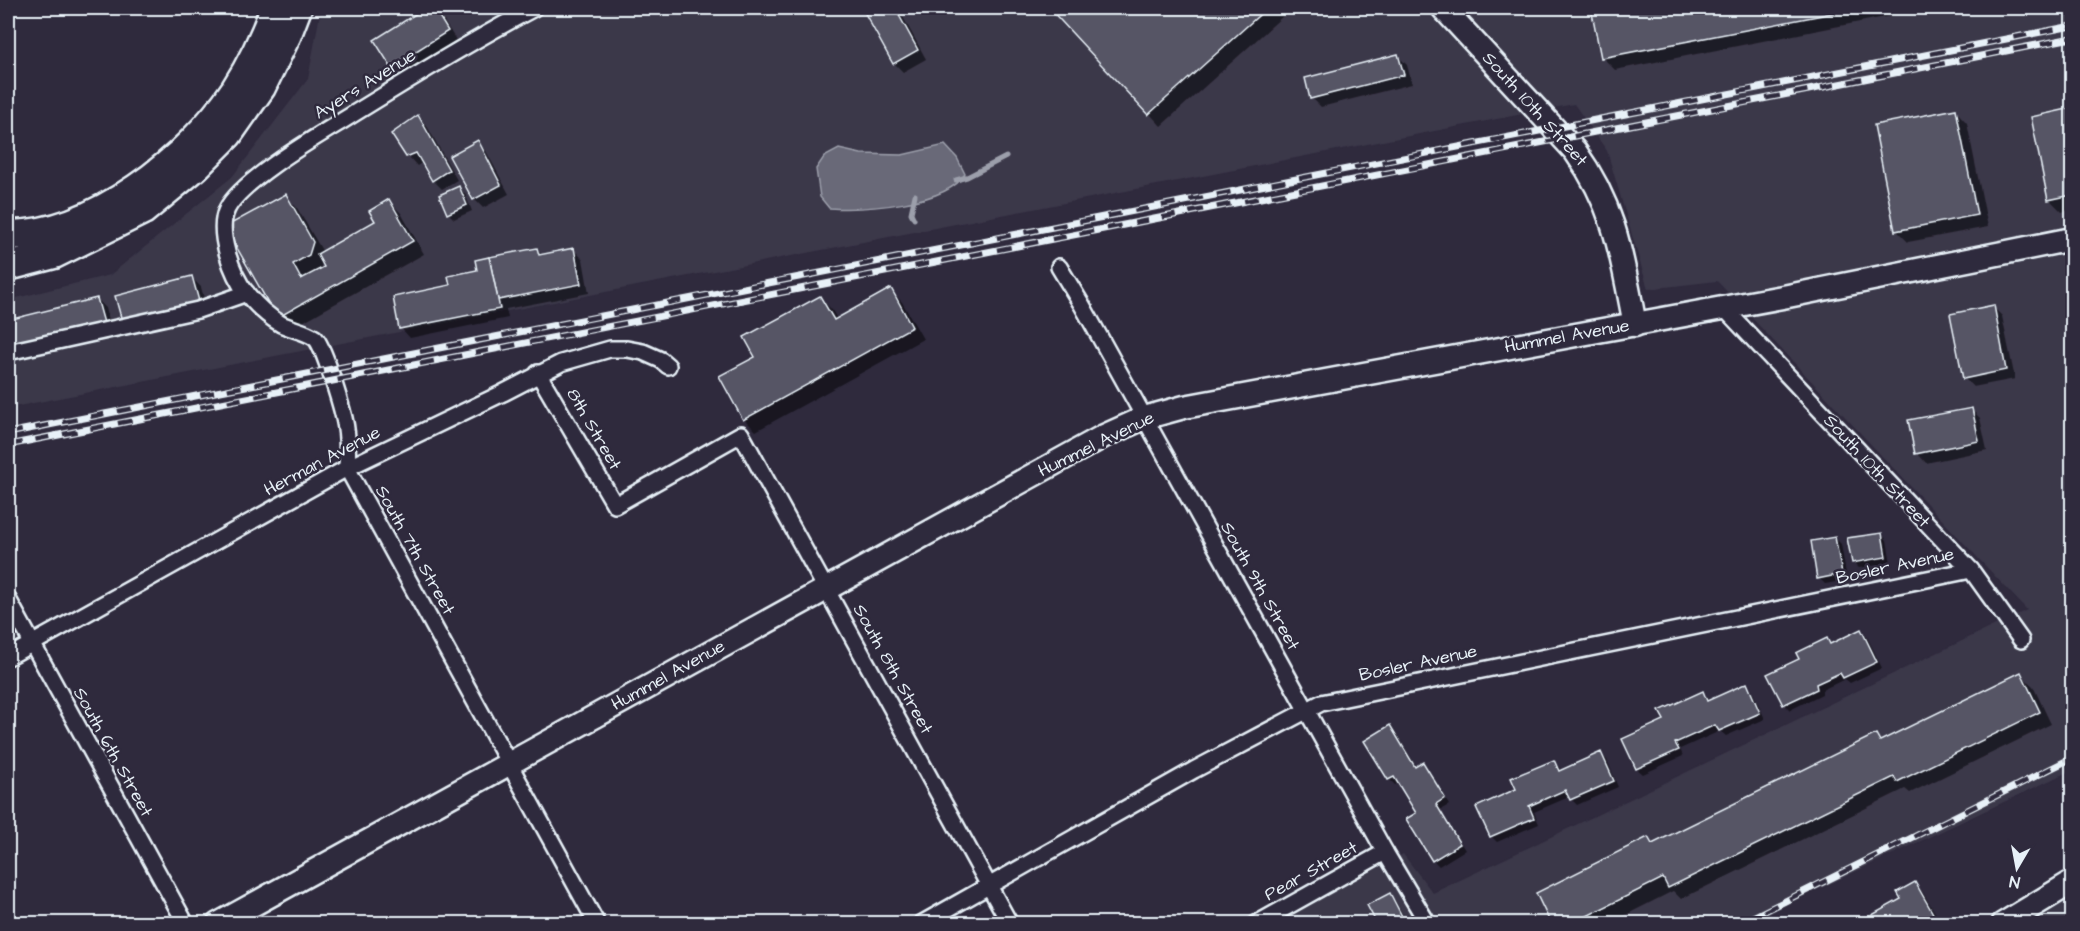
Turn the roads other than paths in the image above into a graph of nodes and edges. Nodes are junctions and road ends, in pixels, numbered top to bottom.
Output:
1 (275, 8) edge
2 (297, 8) edge
3 (534, 8) edge
4 (1443, 8) edge
5 (228, 208) joint
6 (8, 235) edge
7 (2073, 239) edge
8 (8, 266) edge
9 (1059, 267) dead end
10 (247, 293) junction
11 (1724, 308) junction
12 (1635, 325) junction
13 (8, 352) edge
14 (668, 366) dead end
15 (538, 373) junction
16 (1144, 418) junction
17 (741, 434) joint
18 (348, 468) junction
19 (1971, 570) junction
20 (826, 588) junction
21 (8, 599) edge
22 (2021, 640) dead end
23 (32, 643) junction
24 (8, 657) edge
25 (1306, 710) junction
26 (510, 762) junction
27 (1385, 852) junction
28 (2073, 882) edge
29 (990, 885) junction
30 (186, 924) edge
31 (218, 924) edge
32 (597, 924) edge
33 (921, 924) edge
34 (1010, 924) edge
35 (1256, 924) edge
36 (1428, 924) edge
37 (2003, 924) edge

1 - 6 highway
2 - 8 highway
3 - 5 street, Ayers Avenue
4 - 12 main road, South 10th Street
5 - 10 street, South 7th Street
7 - 11 main road, Hummel Avenue
9 - 16 street, South 9th Street
10 - 13 street
10 - 18 street, South 7th Street
11 - 12 main road, Hummel Avenue
11 - 19 street, South 10th Street
12 - 16 main road, Hummel Avenue
14 - 15 street, Herman Avenue
15 - 17 street, 8th Street
15 - 18 street, Herman Avenue
16 - 20 main road, Hummel Avenue
16 - 25 street, South 9th Street
17 - 20 street, South 8th Street
18 - 23 street, Herman Avenue
18 - 26 street, South 7th Street
19 - 22 street, South 10th Street
19 - 25 street, Bosler Avenue
20 - 26 main road, Hummel Avenue
20 - 29 street, South 8th Street
21 - 23 street, South 6th Street
23 - 24 street, Herman Avenue
23 - 30 street, South 6th Street
25 - 27 street, South 9th Street
25 - 29 street, Bosler Avenue
26 - 31 main road, Hummel Avenue
26 - 32 street, South 7th Street
27 - 35 street, Pear Street
27 - 36 street, South 9th Street
28 - 37 main road
29 - 33 street, Bosler Avenue
29 - 34 street, South 8th Street

